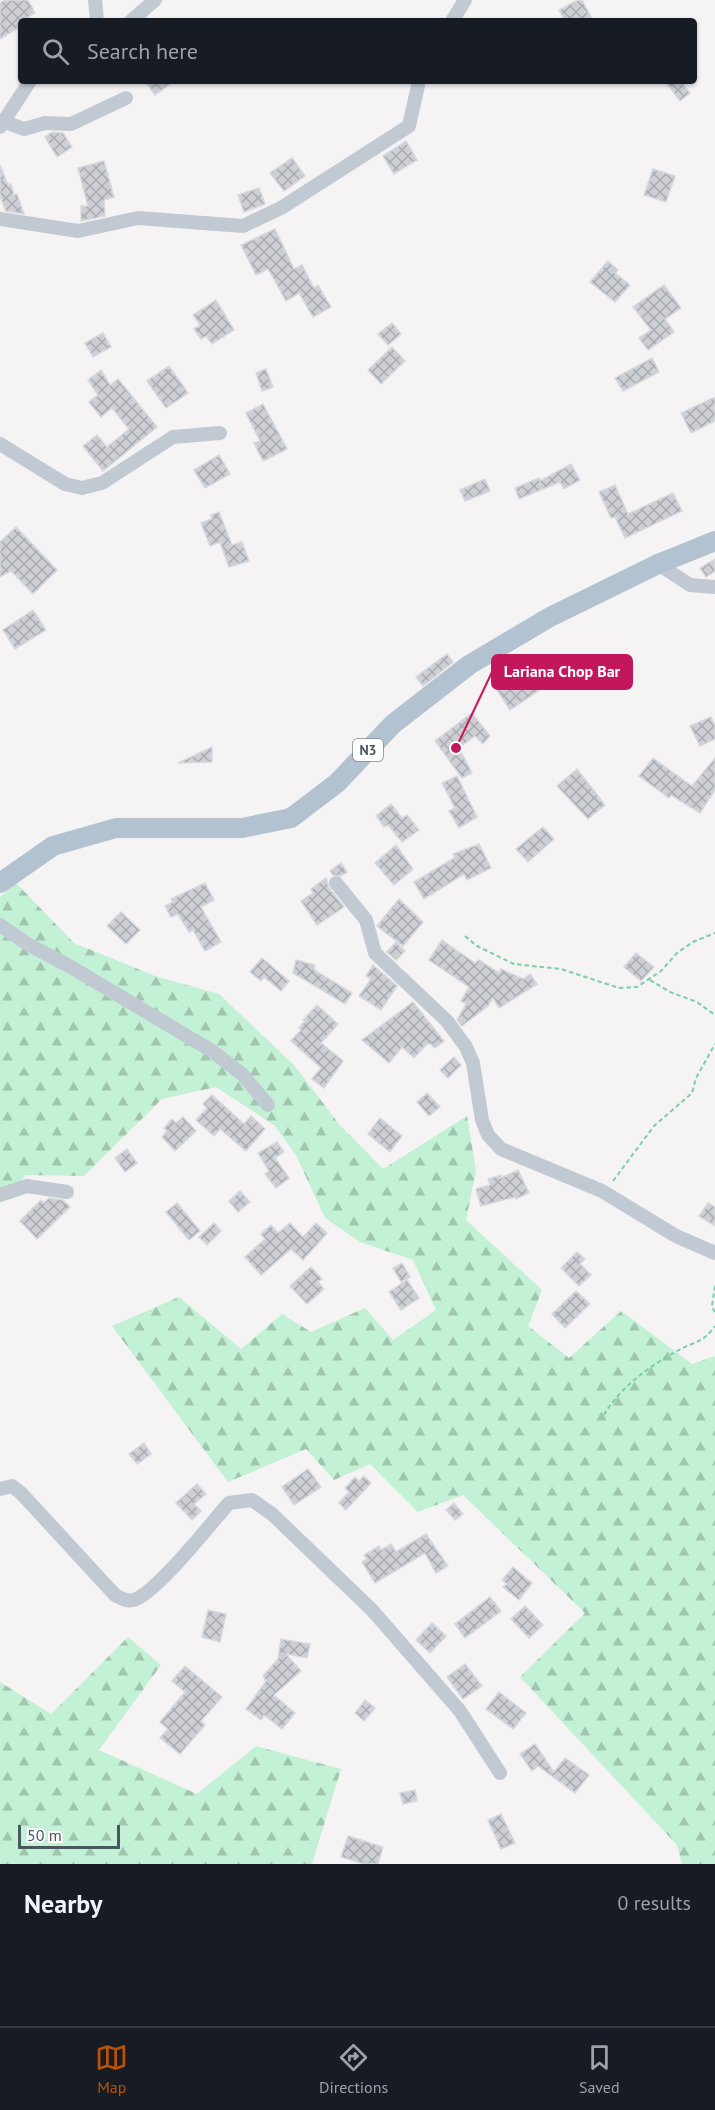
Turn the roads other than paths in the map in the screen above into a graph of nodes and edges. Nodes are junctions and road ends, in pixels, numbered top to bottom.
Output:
1 (95, 0) edge
2 (155, 0) edge
3 (465, 0) edge
4 (97, 18) edge
5 (134, 18) edge
6 (454, 18) edge
7 (28, 84) edge
8 (418, 84) edge
9 (126, 98) dead end
10 (2, 125) edge
11 (0, 219) edge
12 (220, 433) dead end
13 (0, 444) edge
14 (715, 541) edge
15 (658, 564) junction
16 (715, 587) edge
17 (0, 883) edge
18 (336, 883) dead end
19 (0, 926) edge
20 (267, 1105) dead end
21 (67, 1192) dead end
22 (0, 1195) edge
23 (715, 1253) edge
24 (0, 1489) edge
25 (500, 1773) dead end

1 - 4 street
2 - 5 street
3 - 6 street
7 - 10 street
8 - 11 street
9 - 10 street
12 - 13 street
14 - 15 main road, N3
15 - 16 street
15 - 17 main road, N3
18 - 23 street
19 - 20 street
21 - 22 street
24 - 25 street

